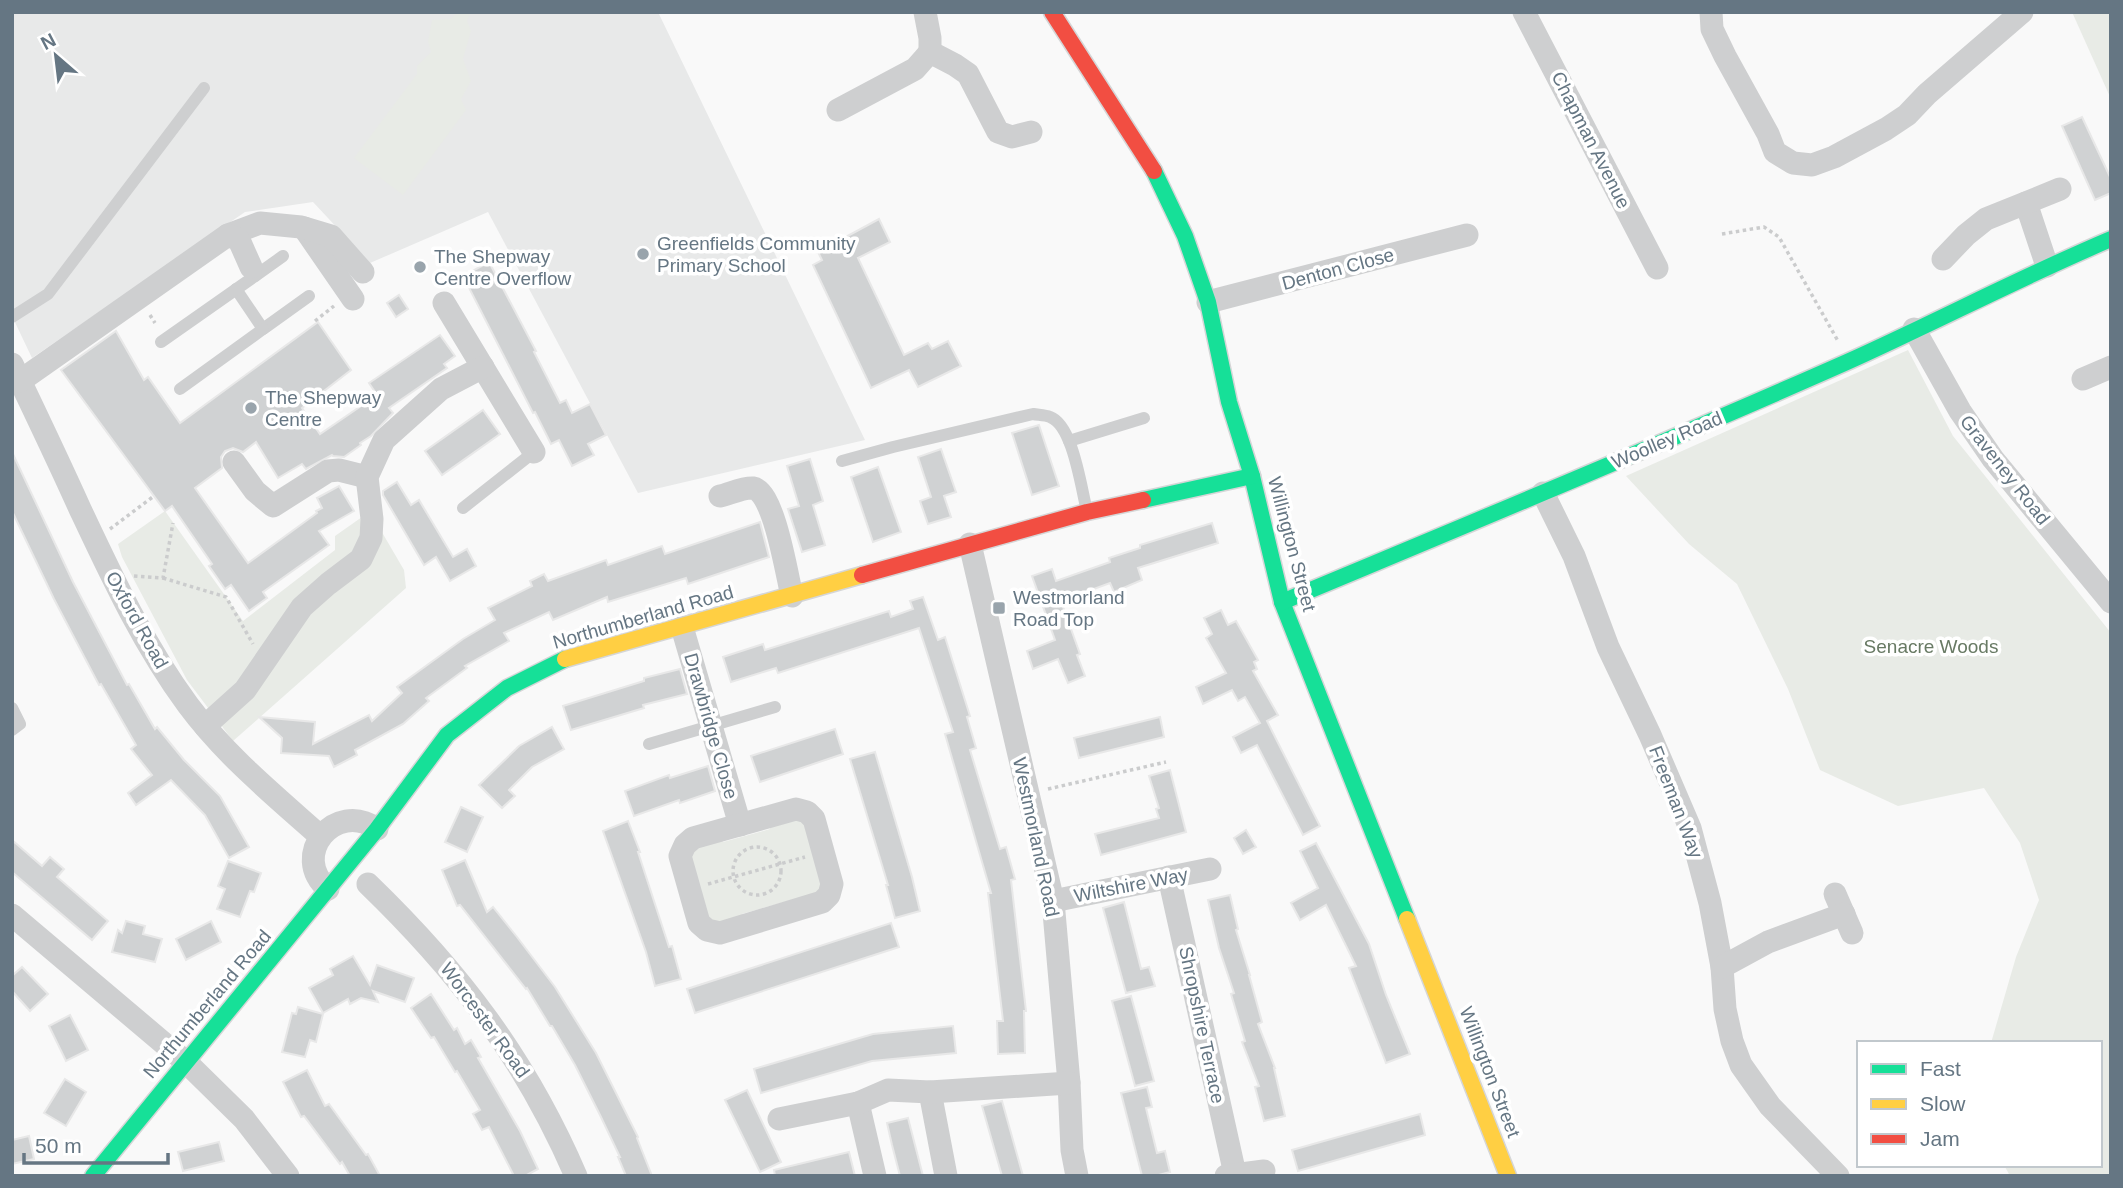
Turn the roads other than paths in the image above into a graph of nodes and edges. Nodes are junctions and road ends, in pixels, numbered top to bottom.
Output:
1 (925, 12) edge
2 (1052, 12) edge
3 (1524, 12) edge
4 (1710, 12) edge
5 (2022, 12) edge
6 (1995, 21) edge
7 (930, 52) junction
8 (204, 88) dead end
9 (838, 110) dead end
10 (1031, 132) dead end
11 (2060, 189) dead end
12 (2026, 202) junction
13 (304, 228) junction
14 (1467, 235) dead end
15 (229, 236) junction
16 (2111, 239) edge
17 (283, 256) dead end
18 (1943, 259) dead end
19 (2047, 266) junction
20 (1657, 268) dead end
21 (253, 271) junction
22 (363, 272) dead end
23 (236, 289) junction
24 (309, 296) dead end
25 (354, 299) dead end
26 (1208, 302) junction
27 (444, 303) dead end
28 (12, 317) edge
29 (263, 329) junction
30 (1914, 329) junction
31 (161, 342) dead end
32 (483, 367) junction
33 (2111, 367) edge
34 (16, 372) edge
35 (2083, 379) dead end
36 (180, 389) dead end
37 (1144, 418) dead end
38 (1069, 441) junction
39 (534, 452) joint
40 (842, 461) dead end
41 (234, 462) dead end
42 (1252, 476) junction
43 (367, 477) junction
44 (1543, 493) junction
45 (720, 496) dead end
46 (463, 508) dead end
47 (1087, 512) junction
48 (970, 544) junction
49 (792, 596) junction
50 (1282, 602) junction
51 (2111, 602) edge
52 (682, 627) junction
53 (775, 707) dead end
54 (12, 708) edge
55 (711, 725) junction
56 (205, 726) junction
57 (12, 730) edge
58 (649, 744) dead end
59 (740, 825) junction
60 (377, 829) junction
61 (320, 836) junction
62 (1210, 869) dead end
63 (1170, 877) junction
64 (368, 884) dead end
65 (328, 889) junction
66 (1053, 901) junction
67 (1844, 914) dead end
68 (12, 915) edge
69 (1722, 967) junction
70 (187, 1063) junction
71 (1069, 1083) junction
72 (930, 1092) junction
73 (858, 1103) junction
74 (779, 1119) dead end
75 (1264, 1171) dead end
76 (1230, 1175) edge
77 (1505, 1175) edge
78 (93, 1176) edge
79 (288, 1176) edge
80 (576, 1176) edge
81 (875, 1176) edge
82 (946, 1176) edge
83 (1077, 1176) edge
84 (1838, 1176) edge

1 - 7 street
2 - 26 street, Willington Street
3 - 20 street, Chapman Avenue
4 - 6 street
5 - 6 street
7 - 9 street
7 - 10 street
8 - 28 lane
11 - 12 street
12 - 18 street
12 - 19 street
13 - 15 street
13 - 22 street
13 - 25 street
14 - 26 street, Denton Close
15 - 21 street
15 - 34 street
16 - 19 street, Woolley Road
17 - 21 lane
19 - 30 street, Woolley Road
21 - 23 lane
23 - 29 lane
23 - 31 lane
24 - 29 lane
26 - 42 street, Willington Street
27 - 32 street
29 - 36 lane
30 - 44 street, Woolley Road
30 - 51 street, Graveney Road
32 - 39 street
32 - 43 street
33 - 35 street
34 - 56 street, Oxford Road
37 - 38 lane
38 - 40 lane
38 - 47 lane
39 - 46 lane
41 - 43 street
42 - 47 street, Northumberland Road
42 - 50 street, Willington Street
43 - 56 street
44 - 50 street, Woolley Road
44 - 69 street, Freeman Way
45 - 49 street
47 - 48 street, Northumberland Road
48 - 49 street, Northumberland Road
48 - 66 street, Westmorland Road
49 - 52 street, Northumberland Road
50 - 77 street, Willington Street
52 - 55 street, Drawbridge Close
52 - 60 street, Northumberland Road
53 - 55 lane
54 - 57 lane
55 - 58 lane
55 - 59 street, Drawbridge Close
56 - 61 street, Oxford Road
59 - 59 street, Drawbridge Close
60 - 61 street
60 - 65 street, Northumberland Road
61 - 65 street
62 - 63 street, Wiltshire Way
63 - 66 street, Wiltshire Way
63 - 76 street, Shropshire Terrace
64 - 80 street, Worcester Road
65 - 70 street, Northumberland Road
66 - 71 street, Westmorland Road
67 - 69 street
68 - 70 street
69 - 84 street, Freeman Way
70 - 78 street, Northumberland Road
70 - 79 street
71 - 72 street
71 - 83 street, Westmorland Road
72 - 73 street
72 - 82 street
73 - 74 street
73 - 81 street
75 - 76 street

